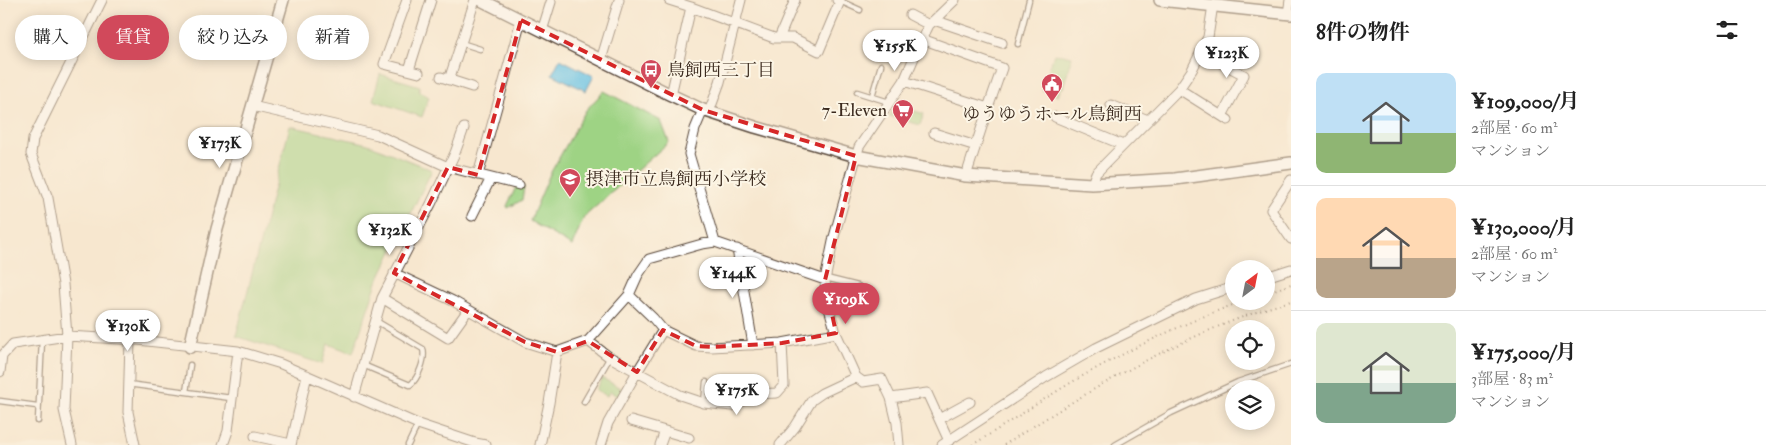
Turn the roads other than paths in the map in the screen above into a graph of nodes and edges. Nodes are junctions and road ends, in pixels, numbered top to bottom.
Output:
1 (102, 0) edge
2 (283, 0) edge
3 (407, 0) edge
4 (431, 0) edge
5 (475, 0) edge
6 (481, 0) edge
7 (619, 0) edge
8 (669, 0) edge
9 (741, 0) edge
10 (795, 0) edge
11 (955, 0) edge
12 (1029, 0) edge
13 (1160, 0) edge
14 (1290, 0) edge
15 (838, 1) edge
16 (551, 2) dead end
17 (497, 4) edge
18 (1213, 5) junction
19 (691, 7) junction
20 (860, 10) dead end
21 (1289, 14) edge
22 (910, 15) dead end
23 (521, 20) junction
24 (734, 23) junction
25 (932, 23) junction
26 (542, 31) junction
27 (779, 38) junction
28 (922, 39) junction
29 (461, 43) junction
30 (1002, 43) dead end
31 (1018, 44) dead end
32 (480, 49) dead end
33 (1201, 52) junction
34 (601, 60) junction
35 (881, 65) dead end
36 (409, 70) junction
37 (418, 73) dead end
38 (904, 81) junction
39 (472, 87) dead end
40 (1179, 89) junction
41 (857, 92) dead end
42 (671, 95) junction
43 (872, 96) junction
44 (890, 102) junction
45 (1111, 105) dead end
46 (252, 106) junction
47 (988, 108) junction
48 (706, 111) junction
49 (1055, 117) dead end
50 (1148, 120) junction
51 (464, 128) dead end
52 (934, 133) dead end
53 (1123, 145) junction
54 (976, 146) junction
55 (856, 156) junction
56 (1291, 163) edge
57 (448, 167) junction
58 (478, 175) junction
59 (966, 176) junction
60 (491, 178) junction
61 (1092, 184) junction
62 (519, 185) dead end
63 (1290, 185) edge
64 (472, 216) dead end
65 (1291, 239) edge
66 (715, 242) junction
67 (737, 249) junction
68 (1291, 269) edge
69 (394, 273) junction
70 (1275, 274) edge
71 (825, 279) junction
72 (858, 286) dead end
73 (1225, 290) edge
74 (629, 295) junction
75 (382, 298) junction
76 (468, 310) junction
77 (375, 320) junction
78 (663, 330) junction
79 (836, 333) junction
80 (67, 336) junction
81 (42, 340) junction
82 (130, 340) junction
83 (588, 341) junction
84 (782, 343) junction
85 (753, 345) junction
86 (190, 347) junction
87 (238, 351) junction
88 (557, 352) junction
89 (610, 357) junction
90 (1291, 364) edge
91 (190, 365) dead end
92 (363, 365) junction
93 (0, 372) edge
94 (637, 372) junction
95 (307, 376) junction
96 (856, 377) junction
97 (706, 382) dead end
98 (128, 384) junction
99 (186, 392) junction
100 (354, 396) junction
101 (231, 398) junction
102 (891, 398) junction
103 (0, 401) edge
104 (584, 402) dead end
105 (970, 402) dead end
106 (704, 403) junction
107 (37, 406) junction
108 (939, 419) junction
109 (38, 421) dead end
110 (631, 421) dead end
111 (418, 424) junction
112 (665, 431) junction
113 (255, 436) dead end
114 (689, 438) dead end
115 (946, 443) edge
116 (72, 445) edge
117 (135, 445) edge
118 (224, 445) edge
119 (291, 445) edge
120 (408, 445) edge
121 (486, 445) edge
122 (540, 445) edge
123 (601, 445) edge
124 (660, 445) edge
125 (780, 445) edge
126 (899, 445) edge
127 (1115, 445) edge

1 - 80 street
2 - 46 street
3 - 36 street
4 - 36 street
5 - 29 street
6 - 17 street
7 - 34 street
8 - 19 street
9 - 24 street
10 - 27 street
11 - 25 street
12 - 31 lane
13 - 18 street
14 - 21 street
15 - 20 lane
15 - 27 street
16 - 26 street
17 - 23 street
18 - 21 street
18 - 33 street
19 - 24 street
19 - 42 street
22 - 25 street
23 - 26 street
23 - 58 street
24 - 27 street
24 - 48 street
25 - 28 street
25 - 30 street
26 - 34 street
28 - 38 street
28 - 47 street
29 - 32 lane
29 - 39 street
33 - 40 street
33 - 40 street
34 - 42 street
35 - 43 lane
36 - 37 street
38 - 44 street
38 - 47 street
40 - 50 street
41 - 43 lane
42 - 48 street
43 - 44 lane
44 - 55 street
45 - 50 street
46 - 57 street
46 - 86 street
47 - 54 street
48 - 55 street
48 - 66 street
49 - 53 street
50 - 53 street
51 - 57 street
52 - 54 street
53 - 61 street
54 - 59 street
55 - 59 street
55 - 71 street
56 - 61 street
57 - 58 street
57 - 69 street
58 - 60 street
59 - 61 street
60 - 62 street
60 - 64 street
63 - 65 street
66 - 67 street
66 - 74 street
67 - 71 street
67 - 85 street
68 - 70 street
69 - 75 street
69 - 76 street
71 - 72 lane
71 - 79 street
73 - 115 street
74 - 78 street
74 - 83 street
75 - 76 street
75 - 77 street
76 - 88 street
77 - 92 street
77 - 92 lane
78 - 85 street
78 - 94 street
79 - 84 street
79 - 96 street
80 - 81 street
80 - 82 street
80 - 116 street
81 - 93 street
81 - 107 lane
82 - 86 street
82 - 98 street
83 - 88 street
83 - 89 street
84 - 85 street
84 - 106 street
86 - 87 street
87 - 95 street
87 - 101 street
88 - 122 street
89 - 94 street
89 - 104 lane
90 - 127 lane
91 - 99 lane
92 - 100 street
94 - 106 street
94 - 123 street
95 - 100 street
95 - 119 street
96 - 102 street
96 - 125 street
97 - 106 lane
98 - 99 lane
98 - 117 street
99 - 101 lane
100 - 111 street
101 - 118 street
102 - 108 street
102 - 126 street
103 - 107 lane
105 - 108 street
107 - 109 lane
108 - 115 street
110 - 112 street
111 - 120 lane
111 - 121 street
112 - 114 street
112 - 124 street
113 - 119 street

